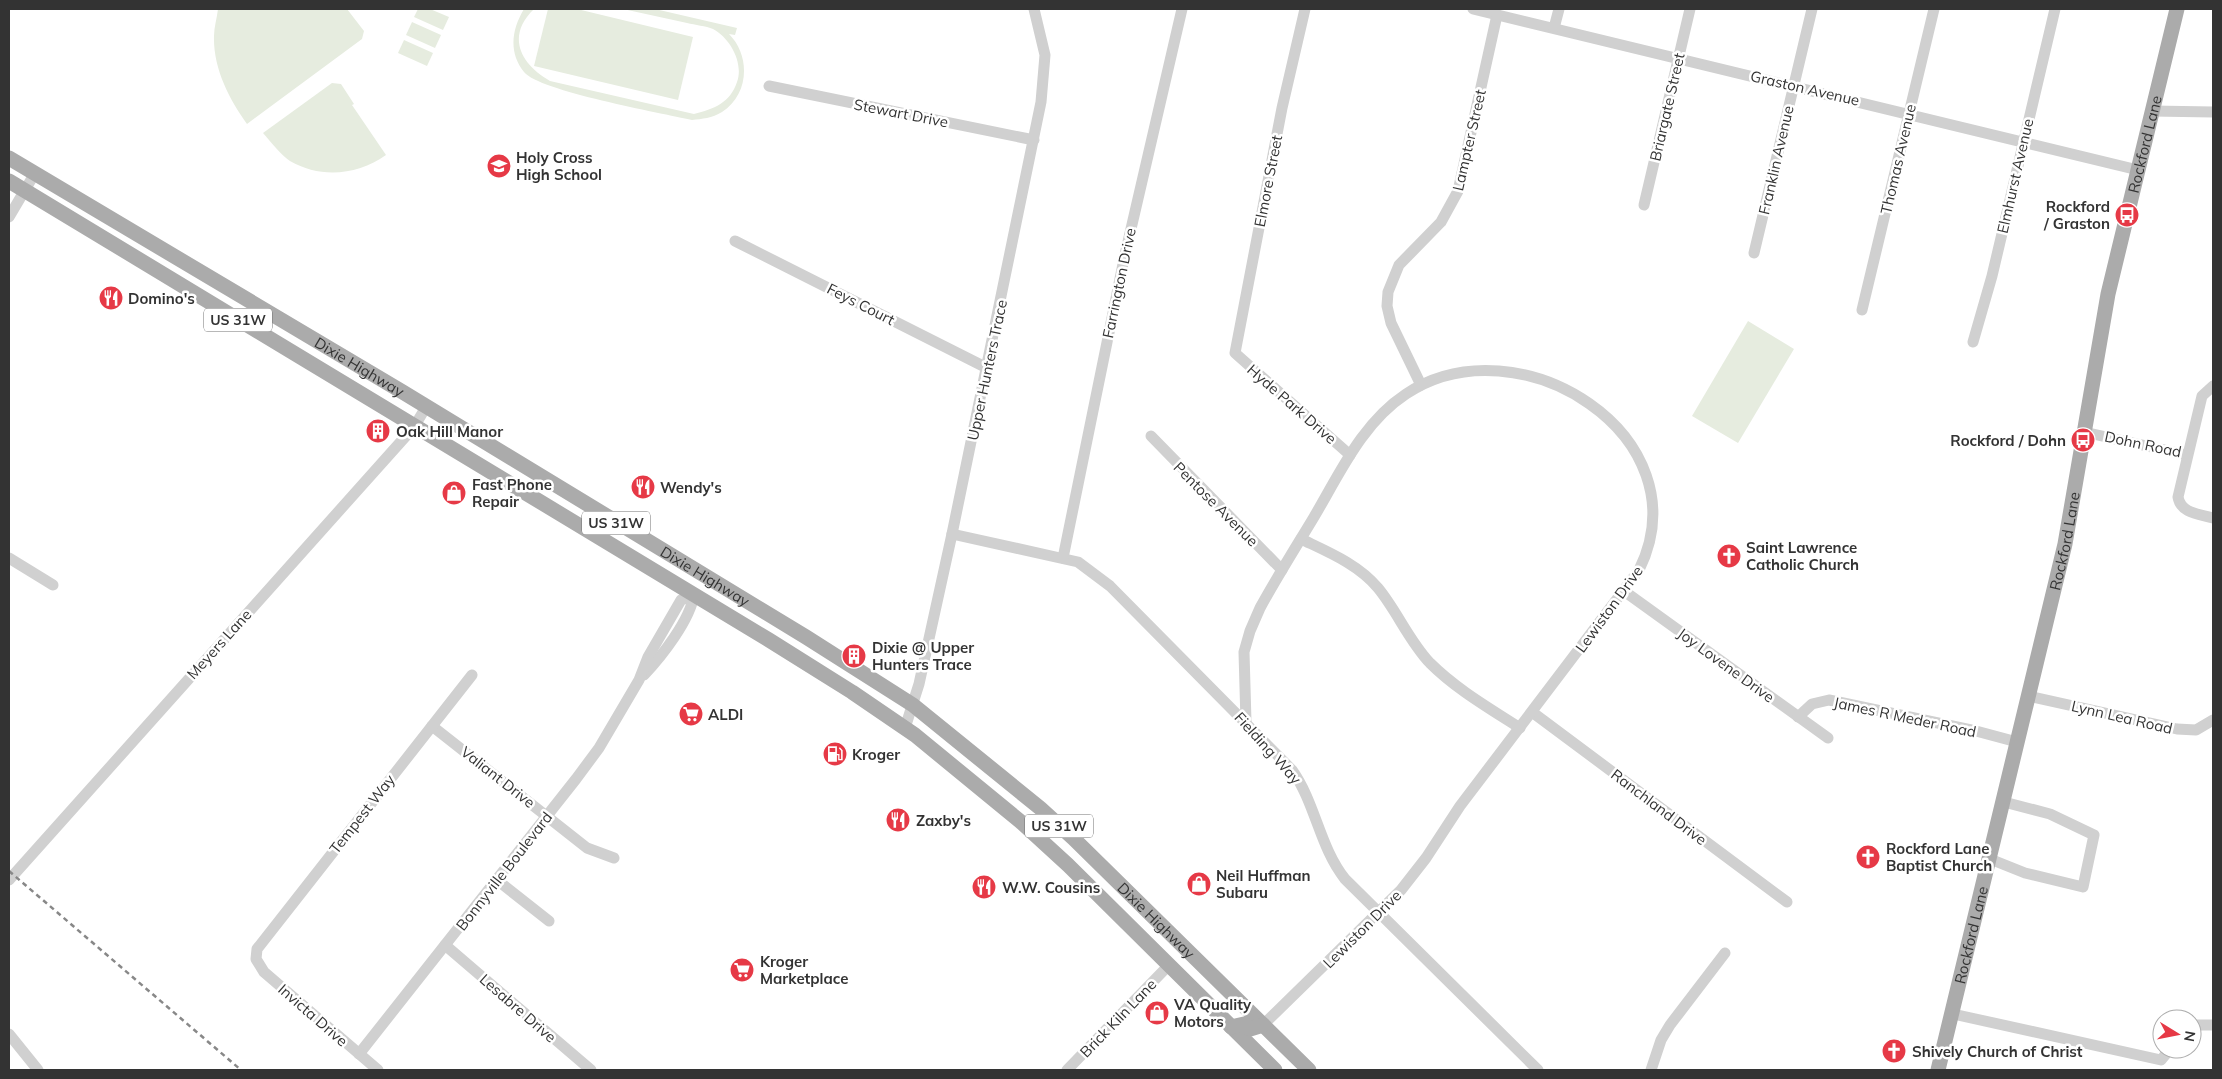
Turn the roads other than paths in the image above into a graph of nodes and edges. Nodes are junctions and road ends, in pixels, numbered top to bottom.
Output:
1 (1034, 9) edge
2 (1182, 9) edge
3 (1305, 9) edge
4 (1473, 9) edge
5 (1559, 9) edge
6 (1690, 9) edge
7 (1812, 9) edge
8 (1934, 9) edge
9 (2055, 9) edge
10 (2177, 9) edge
11 (1497, 15) junction
12 (1554, 28) junction
13 (1679, 58) junction
14 (1793, 85) junction
15 (769, 86) dead end
16 (2152, 111) junction
17 (2213, 112) edge
18 (1909, 113) junction
19 (1034, 140) junction
20 (2024, 141) junction
21 (9, 158) edge
22 (2138, 170) junction
23 (35, 173) junction
24 (9, 181) edge
25 (24, 190) junction
26 (1644, 205) dead end
27 (9, 216) edge
28 (735, 241) dead end
29 (1754, 253) dead end
30 (1862, 310) dead end
31 (1973, 342) dead end
32 (1235, 353) joint
33 (987, 368) junction
34 (1421, 385) junction
35 (2213, 386) edge
36 (426, 407) junction
37 (414, 427) junction
38 (2084, 432) junction
39 (1151, 436) dead end
40 (1350, 455) junction
41 (2187, 455) junction
42 (2213, 518) edge
43 (952, 534) junction
44 (1301, 539) junction
45 (9, 558) edge
46 (1063, 558) junction
47 (1282, 570) junction
48 (53, 585) dead end
49 (1624, 590) junction
50 (694, 595) junction
51 (744, 599) junction
52 (472, 675) dead end
53 (2028, 696) junction
54 (913, 705) junction
55 (1532, 712) junction
56 (1798, 717) junction
57 (2213, 720) edge
58 (1246, 722) junction
59 (432, 726) junction
60 (905, 728) junction
61 (1520, 728) junction
62 (1828, 738) dead end
63 (2017, 742) junction
64 (2004, 802) junction
65 (548, 816) junction
66 (614, 858) dead end
67 (1990, 859) junction
68 (9, 880) edge
69 (497, 880) junction
70 (1787, 902) dead end
71 (1378, 913) junction
72 (550, 921) dead end
73 (445, 945) junction
74 (1725, 953) dead end
75 (256, 955) joint
76 (1169, 965) junction
77 (1229, 991) junction
78 (1953, 1014) junction
79 (1263, 1025) junction
80 (1231, 1026) junction
81 (9, 1034) edge
82 (358, 1054) junction
83 (2152, 1058) edge
84 (38, 1070) edge
85 (378, 1070) edge
86 (591, 1070) edge
87 (1067, 1070) edge
88 (1275, 1070) edge
89 (1308, 1070) edge
90 (1538, 1070) edge
91 (1651, 1070) edge
92 (1938, 1070) edge

1 - 19 street, Upper Hunters Trace
2 - 46 street, Farrington Drive
3 - 32 street, Elmore Street
4 - 11 street, Graston Avenue
5 - 12 street
6 - 13 street, Briargate Street
7 - 14 street, Franklin Avenue
8 - 18 street, Thomas Avenue
9 - 20 street, Elmhurst Avenue
10 - 16 main road, Rockford Lane
11 - 12 street, Graston Avenue
11 - 34 street, Lampter Street
12 - 13 street, Graston Avenue
13 - 14 street, Graston Avenue
13 - 26 street, Briargate Street
14 - 18 street, Graston Avenue
14 - 29 street, Franklin Avenue
15 - 19 street, Stewart Drive
16 - 17 street
16 - 22 main road, Rockford Lane
18 - 20 street, Graston Avenue
18 - 30 street, Thomas Avenue
19 - 33 street, Upper Hunters Trace
20 - 22 street, Graston Avenue
20 - 31 street, Elmhurst Avenue
21 - 23 main road, Dixie Highway / US 31W
22 - 38 main road, Rockford Lane
23 - 25 street
23 - 36 main road, Dixie Highway / US 31W
24 - 25 main road, Dixie Highway / US 31W
25 - 27 street
25 - 37 main road, Dixie Highway / US 31W
28 - 33 street, Feys Court
32 - 40 street, Hyde Park Drive
33 - 43 street, Upper Hunters Trace
34 - 40 street, Lewiston Drive
34 - 49 street, Lewiston Drive
35 - 41 street, Dohn Road
36 - 37 street, Meyers Lane
36 - 51 main road, Dixie Highway / US 31W
37 - 50 main road, Dixie Highway / US 31W
37 - 68 street, Meyers Lane
38 - 41 street, Dohn Road
38 - 53 main road, Rockford Lane
39 - 47 street, Pentose Avenue
40 - 44 street, Lewiston Drive
41 - 42 street
43 - 46 street, Fielding Way
43 - 54 street, Upper Hunters Trace
44 - 47 street, Lewiston Drive
44 - 61 street
45 - 48 street
46 - 58 street, Fielding Way
47 - 58 street, Lewiston Drive
49 - 55 street, Lewiston Drive
49 - 56 street, Joy Lovene Drive
50 - 51 main road
50 - 60 main road, Dixie Highway / US 31W
50 - 65 street, Bonnyville Boulevard
51 - 54 main road, Dixie Highway / US 31W
52 - 59 street, Tempest Way
53 - 57 street, Lynn Lea Road
53 - 63 main road, Rockford Lane
54 - 60 street, Upper Hunters Trace
54 - 77 main road, Dixie Highway / US 31W
55 - 61 street, Lewiston Drive
55 - 70 street, Ranchland Drive
56 - 62 street, Joy Lovene Drive
56 - 63 street, James R Meder Road
58 - 71 street, Fielding Way
59 - 65 street, Valiant Drive
59 - 75 street, Tempest Way
60 - 76 main road, Dixie Highway / US 31W
61 - 71 street, Lewiston Drive
63 - 64 main road, Rockford Lane
64 - 67 main road, Rockford Lane
64 - 67 street
65 - 66 street, Valiant Drive
65 - 69 street, Bonnyville Boulevard
67 - 78 main road, Rockford Lane
69 - 72 street
69 - 73 street, Bonnyville Boulevard
71 - 79 street, Lewiston Drive
71 - 90 street, Fielding Way
73 - 82 street, Bonnyville Boulevard
73 - 86 street, Lesabre Drive
74 - 91 street
75 - 82 street, Invicta Drive
76 - 77 main road
76 - 80 main road, Dixie Highway / US 31W
76 - 87 street, Brick Kiln Lane
77 - 79 main road, Dixie Highway / US 31W
78 - 83 street
78 - 92 main road, Rockford Lane
79 - 80 main road
79 - 89 main road, Dixie Highway / US 31W
80 - 88 main road, Dixie Highway / US 31W
81 - 84 street
82 - 85 street, Invicta Drive

